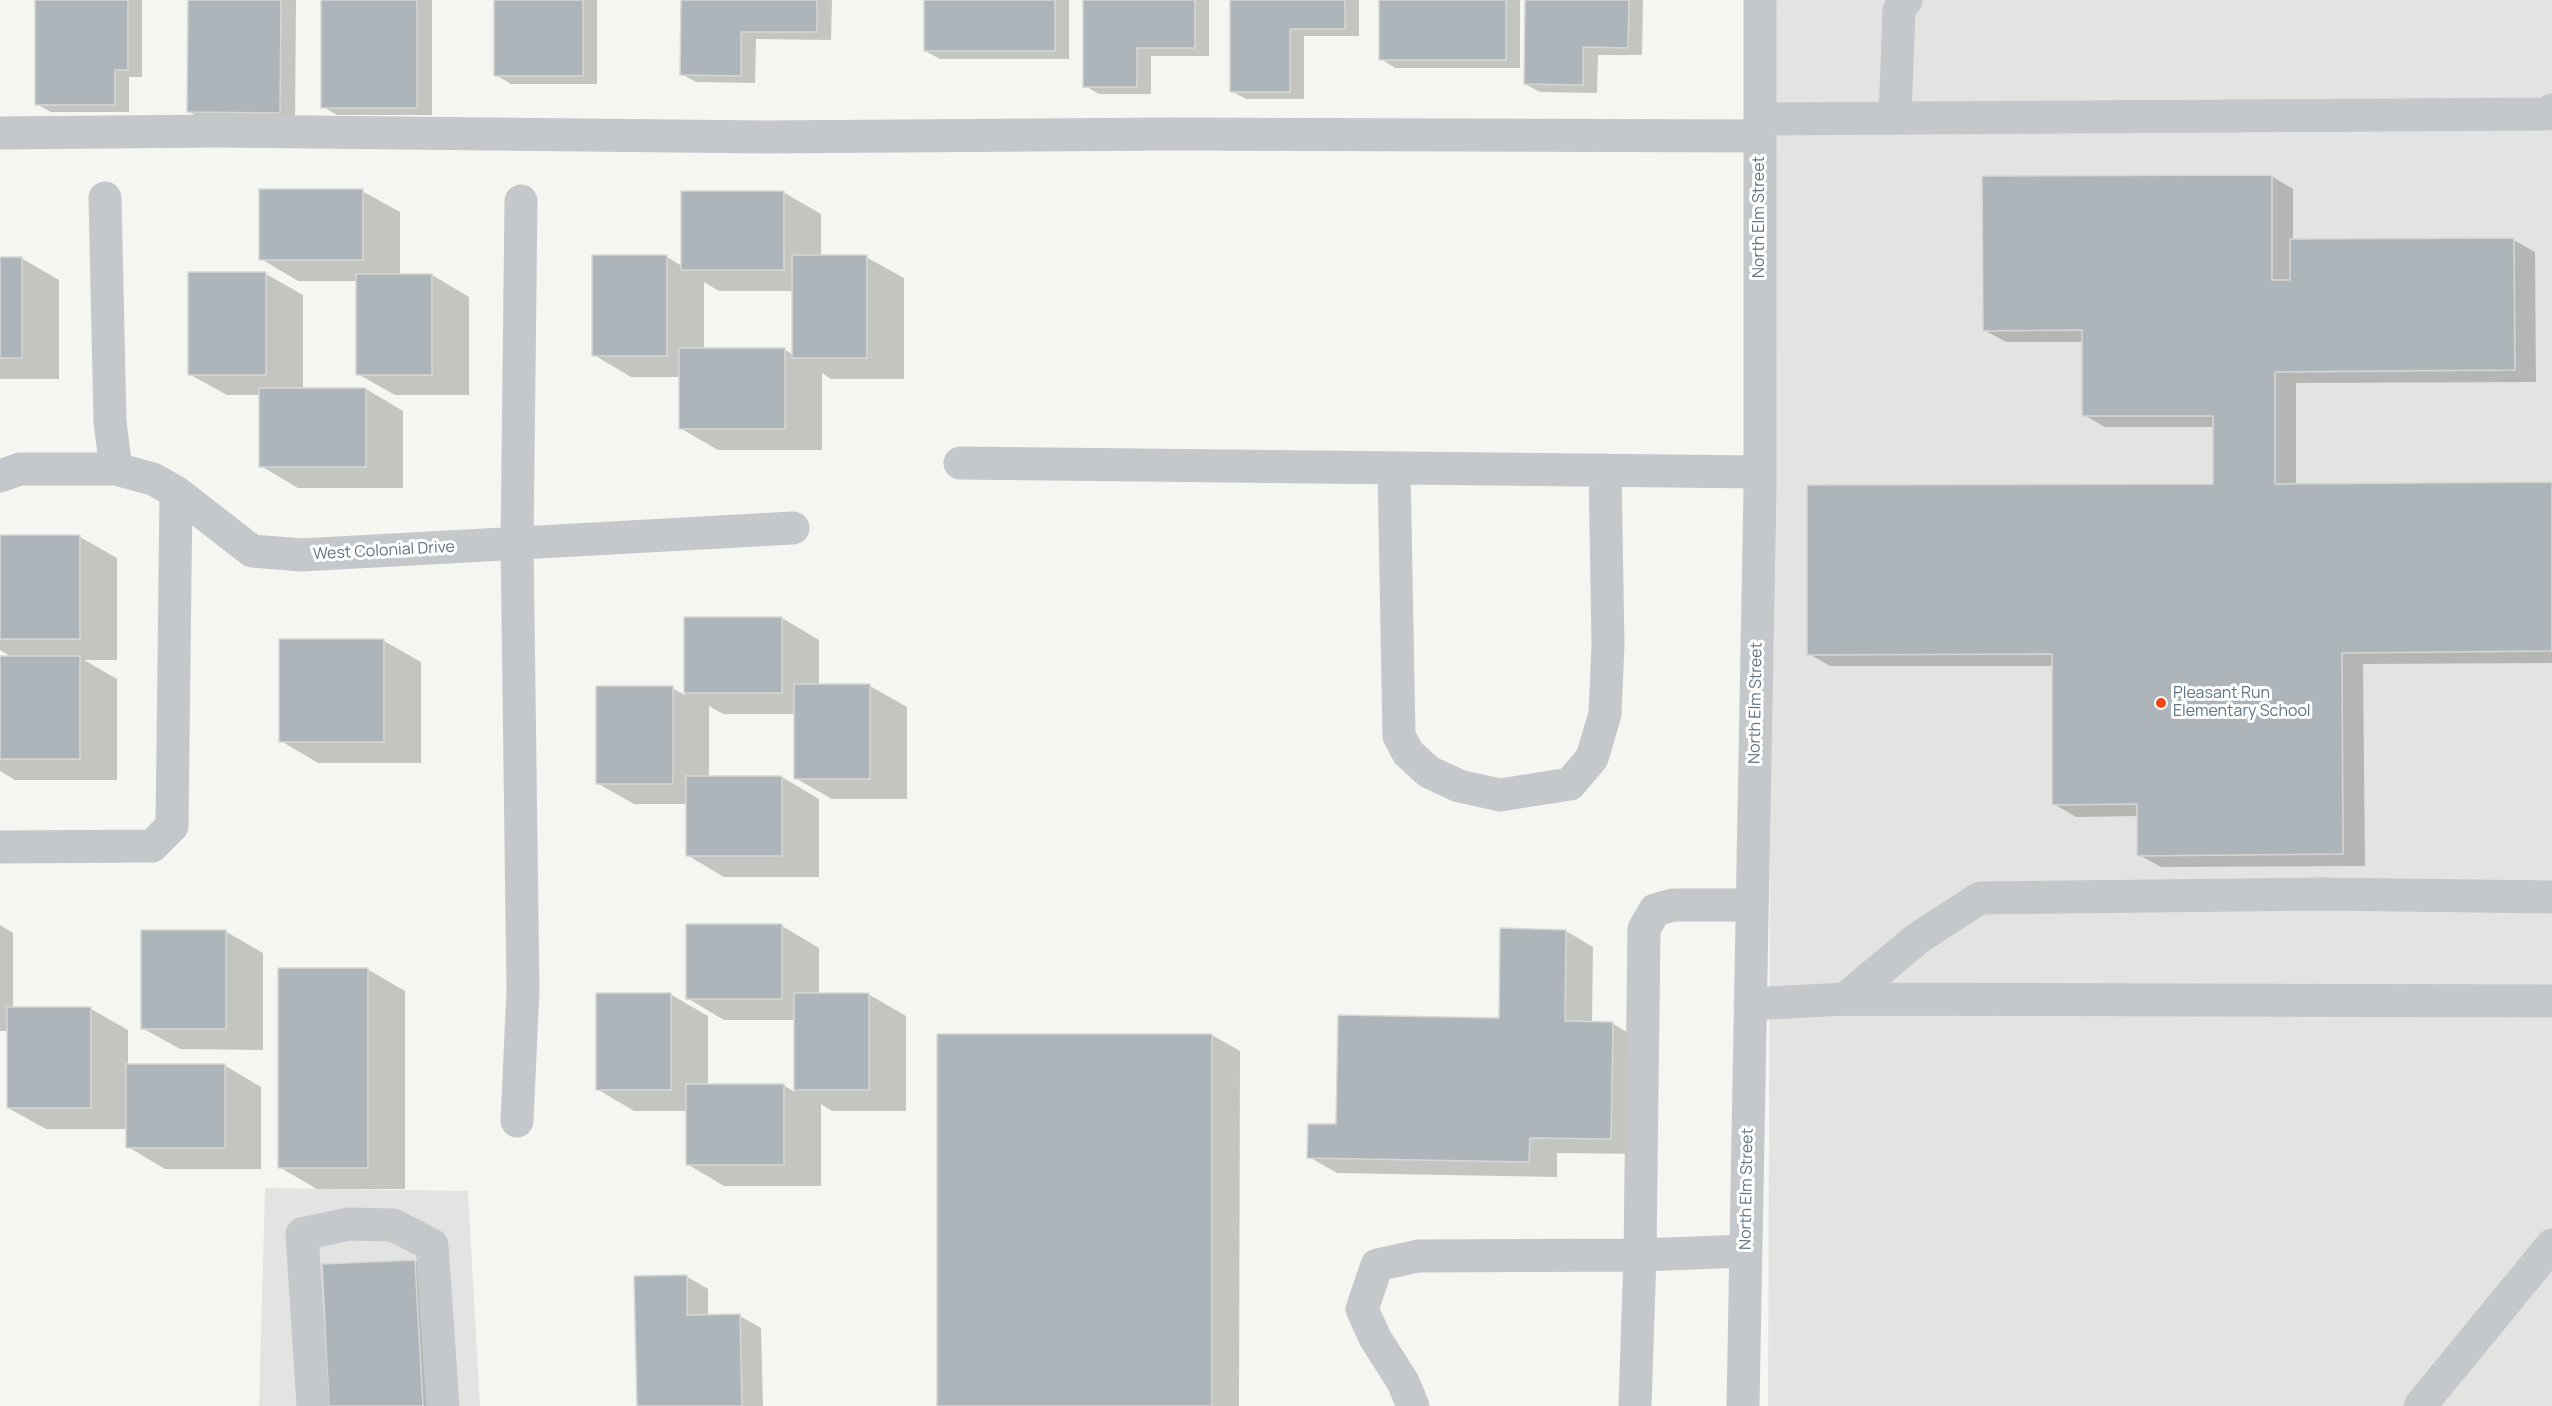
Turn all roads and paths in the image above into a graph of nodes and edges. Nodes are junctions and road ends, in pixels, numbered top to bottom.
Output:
1 (1760, 0) edge
2 (1906, 0) edge
3 (2552, 110) edge
4 (1896, 117) junction
5 (1760, 127) junction
6 (0, 133) edge
7 (105, 198) dead end
8 (520, 201) dead end
9 (960, 463) dead end
10 (1394, 468) junction
11 (116, 469) junction
12 (1605, 470) junction
13 (1760, 472) junction
14 (0, 476) edge
15 (176, 492) junction
16 (793, 528) dead end
17 (517, 543) junction
18 (0, 847) edge
19 (2552, 897) edge
20 (1752, 905) junction
21 (1845, 999) junction
22 (2552, 1001) edge
23 (1750, 1004) junction
24 (517, 1121) dead end
25 (2552, 1245) edge
26 (1745, 1251) junction
27 (1641, 1255) junction
28 (313, 1406) edge
29 (443, 1406) edge
30 (1413, 1406) edge
31 (1635, 1406) edge
32 (1743, 1406) edge
33 (2420, 1406) edge

1 - 5 street, North Elm Street
2 - 4 street
3 - 4 street
4 - 5 street
5 - 6 street
5 - 13 street, North Elm Street
7 - 11 street
8 - 17 street
9 - 10 street
10 - 12 street
10 - 12 street
11 - 14 street, West Colonial Drive
11 - 15 street, West Colonial Drive
12 - 13 street
13 - 20 street, North Elm Street
15 - 17 street, West Colonial Drive
15 - 18 street
16 - 17 street, West Colonial Drive
17 - 24 street
19 - 21 street
20 - 23 street, North Elm Street
20 - 27 street
21 - 22 street
21 - 23 street
23 - 26 street, North Elm Street
25 - 33 street
26 - 27 street
26 - 32 street, North Elm Street
27 - 30 street
27 - 31 street
28 - 29 street

